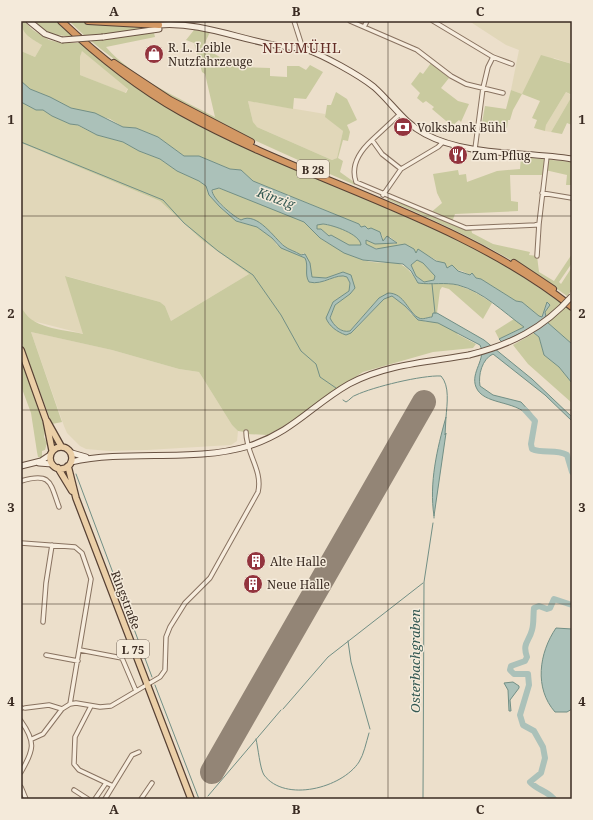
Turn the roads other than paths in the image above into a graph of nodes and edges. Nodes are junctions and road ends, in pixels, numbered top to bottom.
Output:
1 (29, 21) edge
2 (61, 21) edge
3 (66, 21) edge
4 (88, 21) edge
5 (294, 21) edge
6 (350, 21) edge
7 (367, 21) edge
8 (433, 21) edge
9 (188, 23) edge
10 (158, 27) junction
11 (364, 27) junction
12 (302, 48) junction
13 (494, 57) junction
14 (512, 64) dead end
15 (483, 88) junction
16 (503, 93) dead end
17 (400, 114) junction
18 (372, 140) junction
19 (443, 142) junction
20 (475, 148) junction
21 (547, 156) junction
22 (572, 159) edge
23 (401, 169) junction
24 (542, 193) junction
25 (383, 195) junction
26 (572, 198) edge
27 (539, 224) junction
28 (537, 256) dead end
29 (572, 296) edge
30 (572, 302) edge
31 (572, 307) edge
32 (21, 350) edge
33 (46, 420) junction
34 (246, 432) dead end
35 (61, 446) junction
36 (247, 446) junction
37 (51, 453) junction
38 (72, 453) junction
39 (91, 458) junction
40 (34, 463) junction
41 (52, 464) junction
42 (70, 464) junction
43 (21, 466) edge
44 (58, 468) junction
45 (21, 481) edge
46 (76, 498) junction
47 (59, 507) dead end
48 (21, 543) edge
49 (52, 545) junction
50 (43, 622) dead end
51 (80, 650) junction
52 (46, 655) dead end
53 (78, 660) junction
54 (146, 685) junction
55 (136, 691) junction
56 (70, 704) junction
57 (91, 706) junction
58 (23, 708) edge
59 (62, 709) junction
60 (21, 721) edge
61 (32, 739) junction
62 (139, 752) dead end
63 (21, 772) edge
64 (106, 782) junction
65 (152, 782) dead end
66 (113, 786) junction
67 (21, 787) edge
68 (74, 790) dead end
69 (26, 799) edge
70 (88, 799) edge
71 (95, 799) edge
72 (105, 799) edge
73 (141, 799) edge
74 (191, 799) edge

1 - 10 street, bridge
2 - 31 highway, B 28
3 - 30 highway, B 28
4 - 10 highway
5 - 12 street
6 - 11 street
7 - 11 street
8 - 13 street
9 - 10 street
9 - 12 street
11 - 15 street
12 - 17 street
13 - 14 street
13 - 15 street
15 - 16 street
15 - 20 street
17 - 18 street
17 - 19 street
18 - 23 street
18 - 25 street
19 - 20 street
19 - 23 street
20 - 21 street
21 - 22 street
21 - 24 street
23 - 25 street
24 - 26 street
24 - 27 street
25 - 27 street
27 - 28 street
29 - 36 street, bridge
32 - 33 main road
33 - 35 main road
33 - 37 main road
34 - 36 street
35 - 37 main road
35 - 38 main road
36 - 39 street
36 - 54 street
37 - 40 street
37 - 41 main road
38 - 39 street
38 - 42 main road
39 - 42 street
40 - 41 street
40 - 43 street
41 - 44 main road
42 - 44 main road
42 - 46 main road, Ringstraße / L 75
44 - 46 main road, Ringstraße / L 75
45 - 47 street
46 - 54 main road, Ringstraße / L 75
48 - 49 street
49 - 50 street
49 - 51 street
51 - 53 street
51 - 55 street
52 - 53 street
53 - 56 street
54 - 55 street
54 - 74 main road, Ringstraße / L 75
55 - 57 street
56 - 57 street
56 - 59 street
57 - 64 street
58 - 59 street
59 - 61 street
60 - 61 street
61 - 63 street
62 - 66 street
64 - 66 street
64 - 71 street
65 - 73 street
66 - 72 street
67 - 69 street
68 - 70 street

